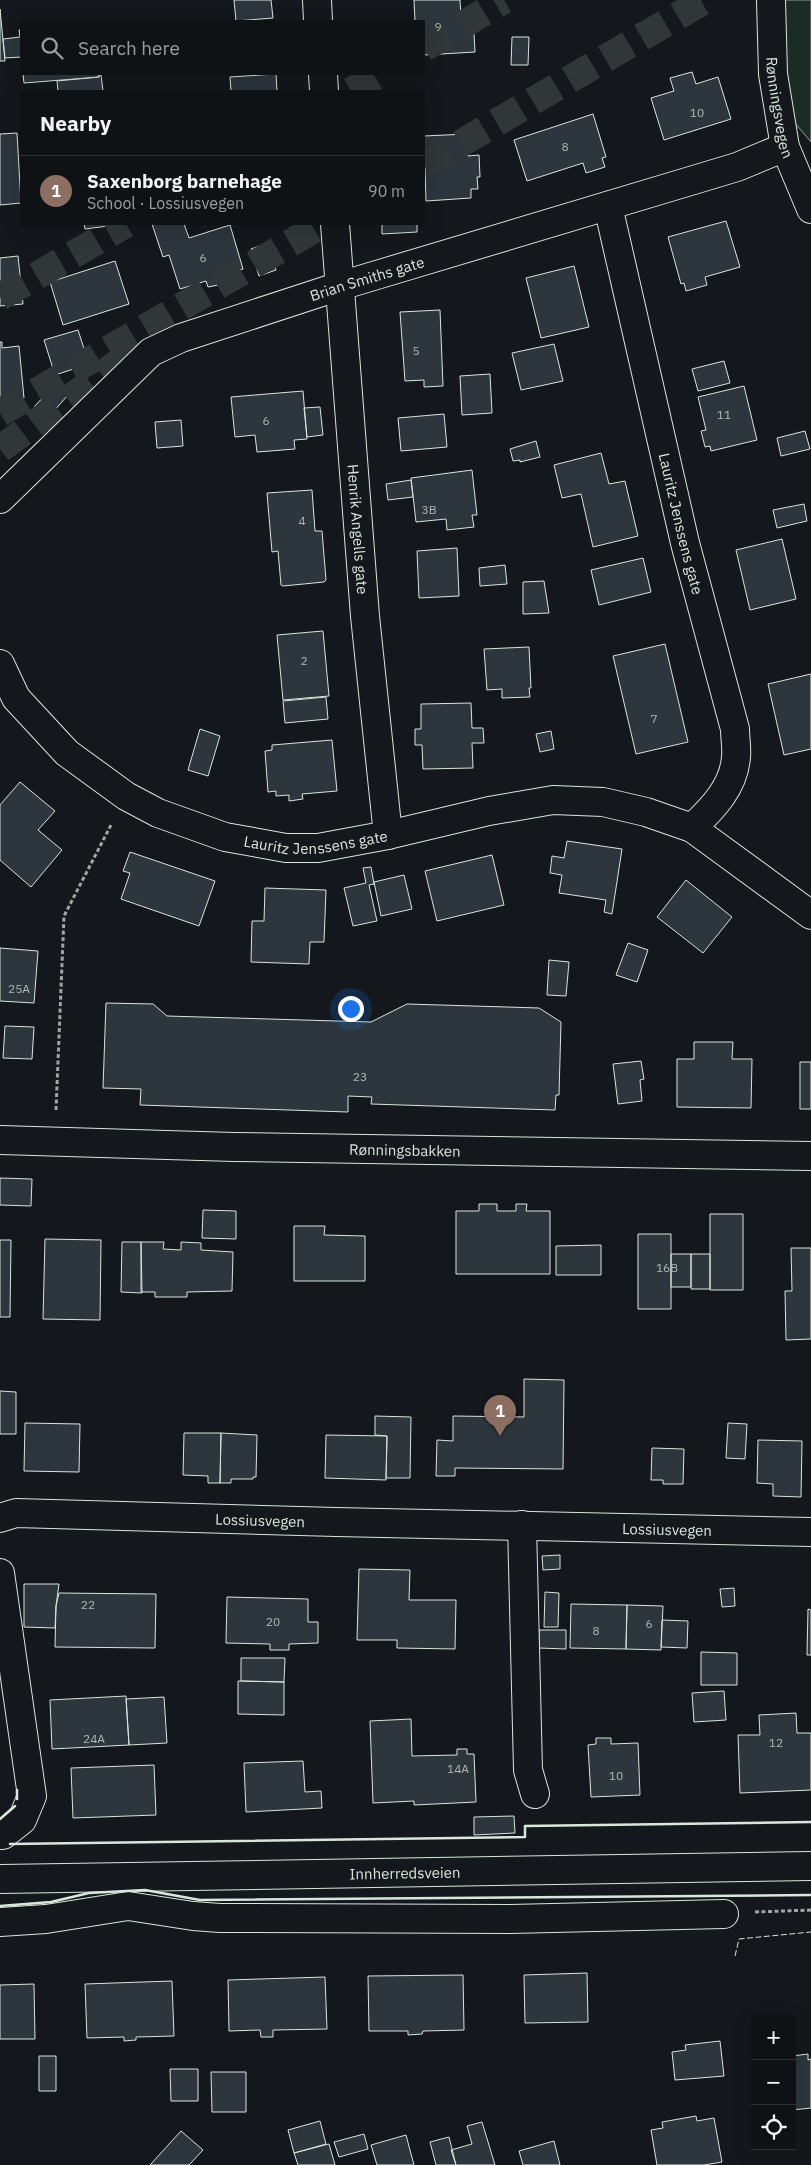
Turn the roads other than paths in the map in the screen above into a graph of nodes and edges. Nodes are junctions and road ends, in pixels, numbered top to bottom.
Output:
1 (317, 0) edge
2 (771, 0) edge
3 (318, 20) edge
4 (323, 75) edge
5 (324, 90) edge
6 (785, 147) junction
7 (608, 206) junction
8 (811, 209) edge
9 (335, 225) edge
10 (340, 286) junction
11 (0, 499) edge
12 (0, 664) edge
13 (692, 828) junction
14 (388, 835) junction
15 (811, 915) edge
16 (0, 1140) edge
17 (811, 1156) edge
18 (0, 1518) edge
19 (522, 1524) junction
20 (811, 1532) edge
21 (0, 1573) edge
22 (3, 1621) edge
23 (535, 1794) dead end
24 (3, 1835) dead end
25 (811, 1866) edge
26 (0, 1879) edge
27 (724, 1914) road end
28 (0, 1922) edge

1 - 3 street
2 - 6 street, Rønningsvegen
4 - 5 street
6 - 7 street, Brian Smiths gate
6 - 8 street, Rønningsvegen
7 - 10 street, Brian Smiths gate
7 - 13 street, Lauritz Jenssens gate
9 - 10 street, Henrik Angells gate
10 - 11 street, Brian Smiths gate
10 - 14 street, Henrik Angells gate
12 - 14 street, Lauritz Jenssens gate
13 - 14 street, Lauritz Jenssens gate
13 - 15 street, Lauritz Jenssens gate
16 - 17 street, Rønningsbakken
18 - 19 street, Lossiusvegen
19 - 20 street, Lossiusvegen
19 - 23 street
21 - 22 street
22 - 24 street
25 - 26 street, Innherredsveien
27 - 28 street

